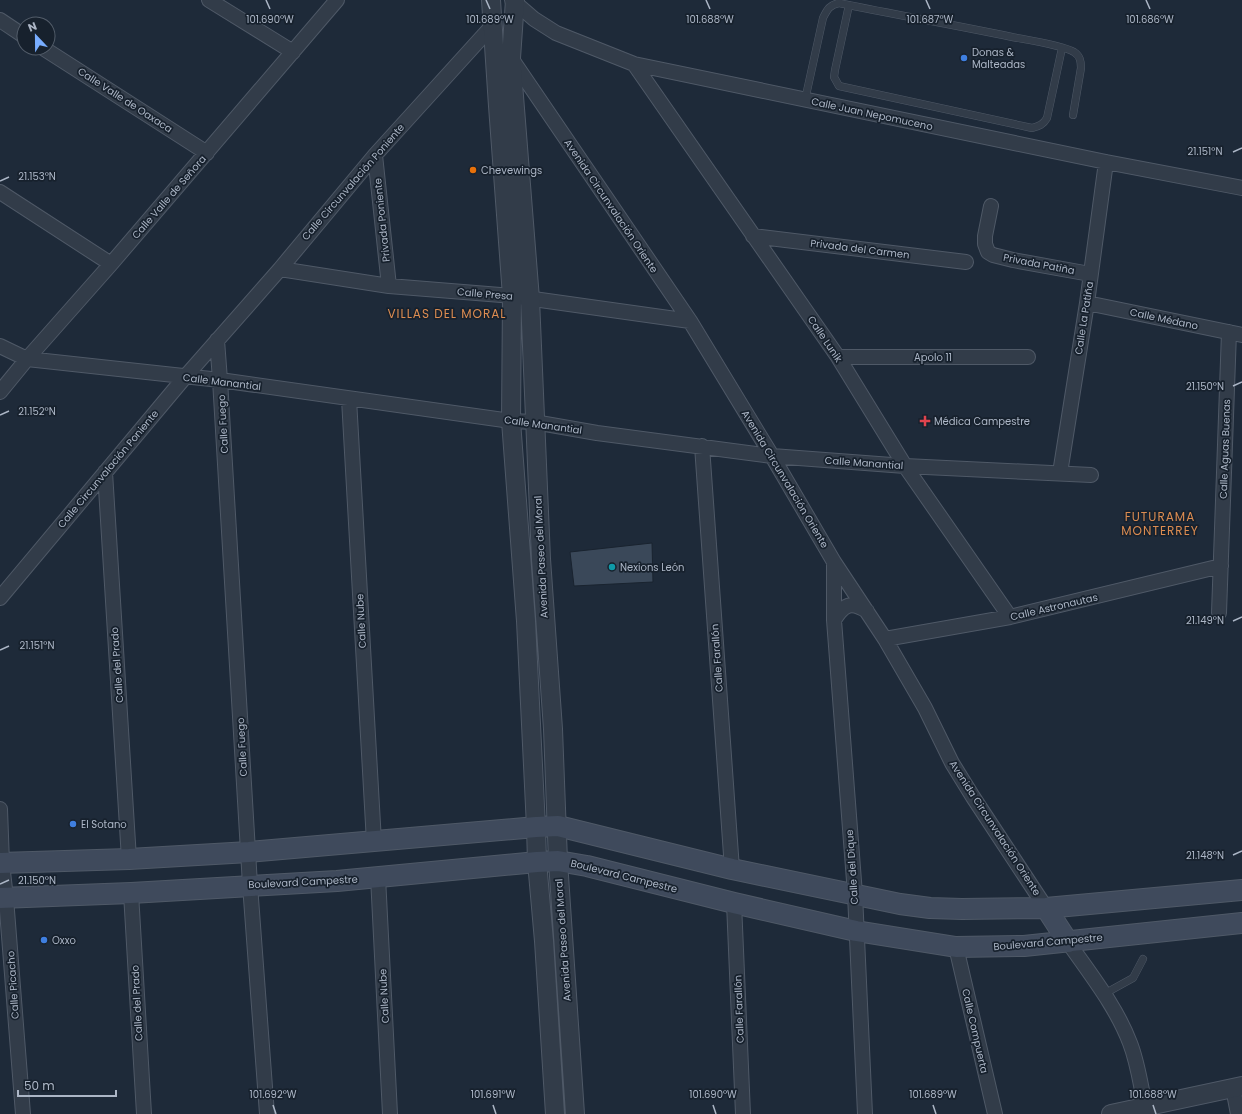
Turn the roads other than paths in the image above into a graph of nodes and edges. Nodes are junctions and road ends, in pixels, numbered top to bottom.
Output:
1 (209, 0) edge
2 (337, 0) edge
3 (491, 0) edge
4 (515, 1) edge
5 (849, 5) junction
6 (0, 20) edge
7 (492, 26) junction
8 (16, 31) edge
9 (1062, 48) junction
10 (293, 52) junction
11 (55, 56) edge
12 (511, 58) junction
13 (634, 64) junction
14 (805, 100) junction
15 (1073, 115) dead end
16 (207, 153) junction
17 (376, 155) junction
18 (1106, 162) junction
19 (1242, 188) edge
20 (0, 192) edge
21 (991, 206) dead end
22 (754, 236) junction
23 (966, 262) dead end
24 (111, 264) junction
25 (280, 269) junction
26 (1090, 274) junction
27 (389, 286) junction
28 (512, 296) junction
29 (530, 299) junction
30 (1087, 303) junction
31 (690, 321) junction
32 (1236, 333) edge
33 (217, 340) junction
34 (0, 346) edge
35 (838, 357) junction
36 (1028, 357) dead end
37 (27, 359) junction
38 (185, 377) junction
39 (220, 380) junction
40 (0, 392) edge
41 (349, 399) junction
42 (511, 421) junction
43 (534, 422) junction
44 (702, 446) junction
45 (772, 456) junction
46 (905, 466) junction
47 (105, 472) junction
48 (1060, 473) junction
49 (1091, 475) dead end
50 (834, 562) junction
51 (1221, 566) junction
52 (0, 598) edge
53 (867, 611) junction
54 (1218, 613) dead end
55 (1010, 618) junction
56 (834, 620) junction
57 (885, 639) junction
58 (0, 809) edge
59 (558, 826) junction
60 (536, 827) junction
61 (374, 842) junction
62 (249, 852) junction
63 (129, 859) junction
64 (558, 861) junction
65 (537, 862) junction
66 (1, 863) edge
67 (732, 869) junction
68 (378, 877) junction
69 (250, 885) junction
70 (1242, 890) edge
71 (131, 893) junction
72 (854, 894) junction
73 (3, 898) edge
74 (734, 903) junction
75 (1046, 908) junction
76 (1242, 923) edge
77 (856, 930) junction
78 (1068, 942) junction
79 (956, 947) junction
80 (1143, 959) dead end
81 (1104, 994) junction
82 (1238, 1097) edge
83 (1146, 1110) edge
84 (23, 1114) edge
85 (144, 1114) edge
86 (266, 1114) edge
87 (390, 1114) edge
88 (555, 1114) edge
89 (575, 1114) edge
90 (743, 1114) edge
91 (865, 1114) edge
92 (995, 1114) edge
93 (1110, 1114) edge
94 (1164, 1114) edge

1 - 10 street
2 - 10 street, Calle Valle de Señora
3 - 7 street, Avenida Paseo del Moral
4 - 7 street
4 - 12 street, Avenida Paseo del Moral
4 - 13 street, Calle Juan Nepomuceno
5 - 9 lane
5 - 9 lane
5 - 14 lane
6 - 8 street
7 - 17 street, Calle Circunvalación Poniente
7 - 28 street, Avenida Paseo del Moral
9 - 15 lane
10 - 16 street, Calle Valle de Señora
11 - 16 street, Calle Valle de Oaxaca
12 - 29 street, Avenida Paseo del Moral
12 - 31 street, Avenida Circunvalación Oriente
13 - 14 street, Calle Juan Nepomuceno
13 - 22 street, Calle Lunik
14 - 18 street, Calle Juan Nepomuceno
16 - 24 street, Calle Valle de Señora
17 - 25 street, Calle Circunvalación Poniente
17 - 27 street, Privada Poniente
18 - 19 street, Calle Juan Nepomuceno
18 - 26 street, Calle La Patiña
20 - 24 street
21 - 26 street, Privada Patiña
22 - 23 street, Privada del Carmen
22 - 35 street, Calle Lunik
24 - 37 street, Calle Valle de Señora
25 - 27 street, Calle Presa
25 - 33 street, Calle Circunvalación Poniente
26 - 30 street, Calle La Patiña
27 - 28 street, Calle Presa
28 - 29 street, Calle Presa
28 - 42 street, Avenida Paseo del Moral
29 - 31 street, Calle Presa
29 - 43 street, Avenida Paseo del Moral
30 - 32 street, Calle Médano
30 - 48 street, Calle La Patiña
31 - 45 street, Avenida Circunvalación Oriente
32 - 51 street, Calle Aguas Buenas
33 - 38 street, Calle Circunvalación Poniente
33 - 39 street
34 - 37 street, Calle Manantial
35 - 36 street, Apolo 11
35 - 46 street, Calle Lunik
37 - 38 street, Calle Manantial
37 - 40 street, Calle Valle de Señora
38 - 39 street, Calle Manantial
38 - 47 street, Calle Circunvalación Poniente
39 - 41 street, Calle Manantial
39 - 62 street, Calle Fuego
41 - 42 street, Calle Manantial
41 - 61 street, Calle Nube
42 - 43 street, Calle Manantial
42 - 60 street, Avenida Paseo del Moral
43 - 44 street, Calle Manantial
43 - 59 street, Avenida Paseo del Moral
44 - 45 street, Calle Manantial
44 - 67 street, Calle Farallón
45 - 46 street, Calle Manantial
45 - 50 street, Avenida Circunvalación Oriente
46 - 48 street, Calle Manantial
46 - 55 street, Calle Lunik
47 - 52 street, Calle Circunvalación Poniente
47 - 63 street, Calle del Prado
48 - 49 street, Calle Manantial
50 - 53 street, Avenida Circunvalación Oriente
50 - 56 street, Calle del Dique
51 - 54 street, Calle Aguas Buenas
51 - 55 street, Calle Astronautas
53 - 56 street
53 - 57 street, Avenida Circunvalación Oriente
55 - 57 street, Calle Astronautas
56 - 72 street, Calle del Dique
57 - 75 street, Avenida Circunvalación Oriente
58 - 66 street, Calle Picacho
59 - 60 main road
59 - 64 street, Avenida Paseo del Moral
59 - 67 main road
60 - 61 main road
60 - 65 street, Avenida Paseo del Moral
61 - 62 main road
62 - 63 main road
62 - 69 street, Calle Fuego
63 - 66 main road
64 - 65 main road, Boulevard Campestre
64 - 74 main road, Boulevard Campestre
64 - 89 street, Avenida Paseo del Moral
65 - 68 main road, Boulevard Campestre
65 - 88 street, Avenida Paseo del Moral
66 - 73 street, Calle Picacho
67 - 72 main road
68 - 69 main road, Boulevard Campestre
68 - 87 street, Calle Nube
69 - 71 main road, Boulevard Campestre
69 - 86 street, Calle Fuego
70 - 75 main road
71 - 73 main road, Boulevard Campestre
71 - 85 street, Calle del Prado
72 - 75 main road
72 - 77 street, Calle del Dique
73 - 84 street, Calle Picacho
74 - 77 main road, Boulevard Campestre
74 - 90 street, Calle Farallón
75 - 78 main road
76 - 78 main road, Boulevard Campestre
77 - 79 main road, Boulevard Campestre
77 - 91 street, Calle del Dique
78 - 79 main road, Boulevard Campestre
78 - 81 street
79 - 92 street, Calle Compuerta
80 - 81 lane
81 - 83 street
82 - 83 street
82 - 94 street
83 - 93 street

